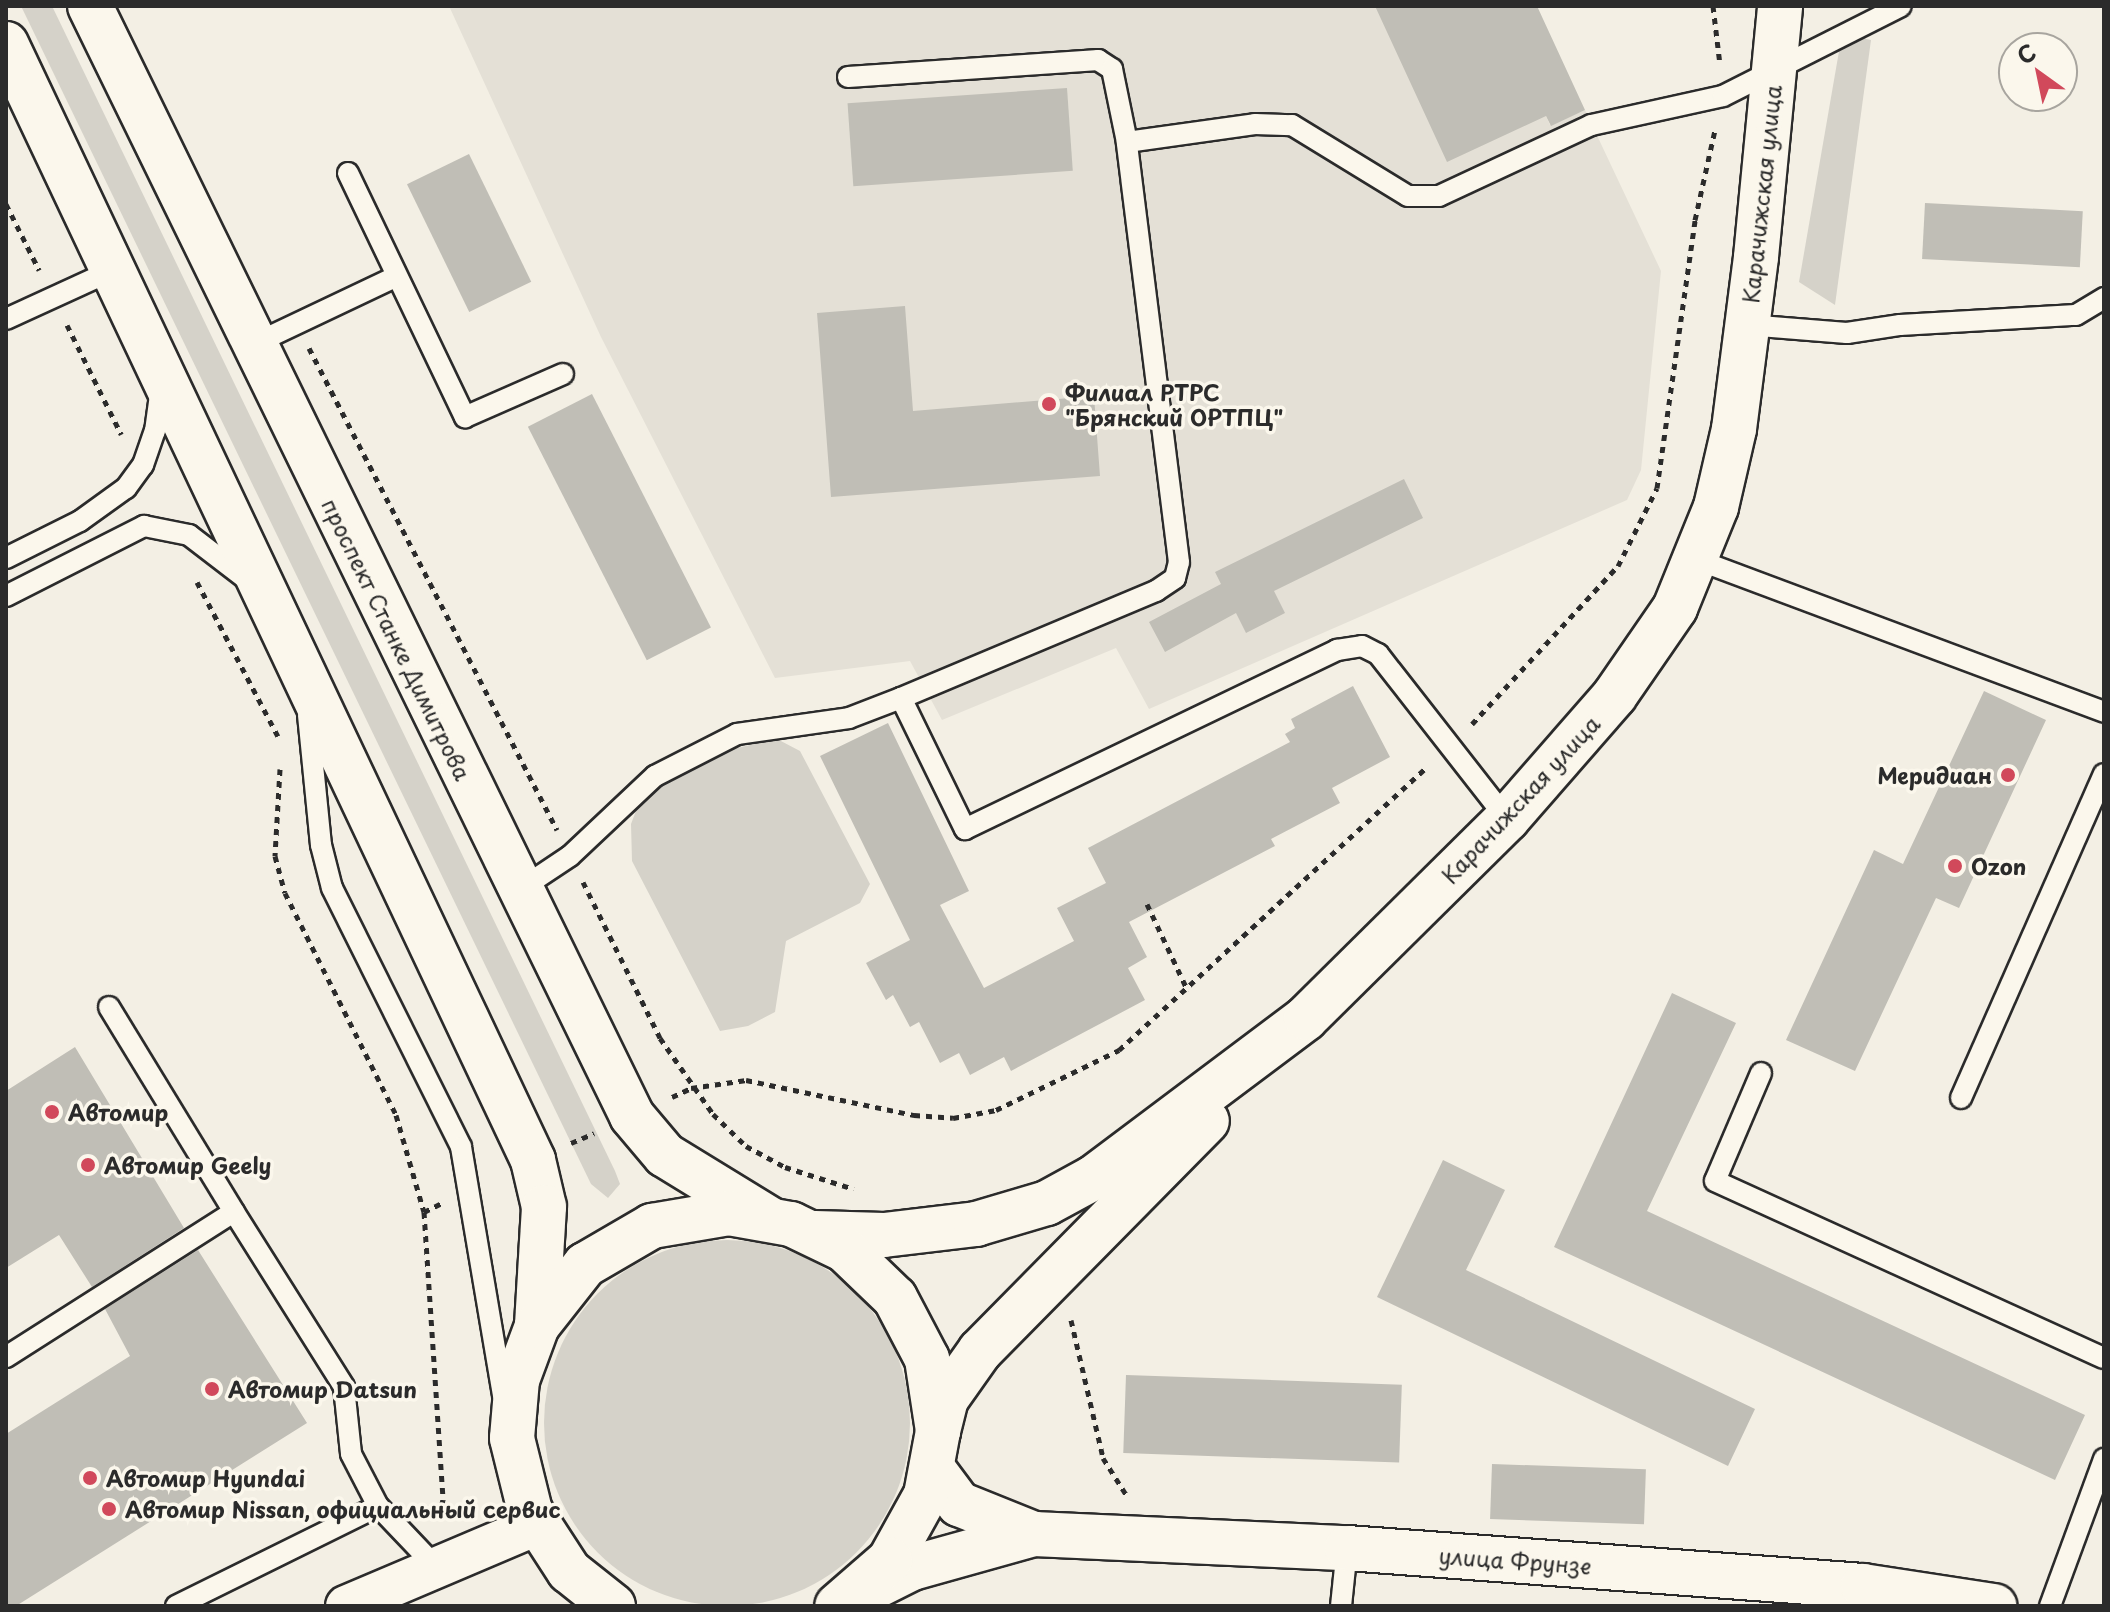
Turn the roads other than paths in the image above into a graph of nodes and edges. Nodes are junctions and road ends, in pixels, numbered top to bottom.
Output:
1 (90, 6) edge
2 (1780, 6) edge
3 (1901, 6) edge
4 (6, 44) edge
5 (1774, 70) junction
6 (848, 77) dead end
7 (1127, 142) junction
8 (348, 173) dead end
9 (115, 269) junction
10 (397, 276) junction
11 (2104, 298) edge
12 (6, 319) edge
13 (1747, 325) junction
14 (254, 344) junction
15 (163, 369) junction
16 (563, 374) dead end
17 (6, 558) edge
18 (1698, 560) junction
19 (6, 596) edge
20 (272, 604) junction
21 (304, 672) junction
22 (901, 698) junction
23 (2104, 712) edge
24 (2104, 774) edge
25 (1507, 819) junction
26 (519, 890) junction
27 (109, 1007) dead end
28 (1306, 1018) junction
29 (1761, 1073) dead end
30 (1961, 1098) dead end
31 (234, 1212) junction
32 (768, 1218) junction
33 (815, 1233) junction
34 (537, 1326) junction
35 (6, 1357) edge
36 (2104, 1358) edge
37 (512, 1438) junction
38 (935, 1450) junction
39 (2104, 1459) edge
40 (378, 1506) junction
41 (537, 1525) junction
42 (1034, 1534) junction
43 (1347, 1548) junction
44 (429, 1560) junction
45 (576, 1589) edge
46 (1861, 1596) edge
47 (176, 1606) edge
48 (346, 1606) edge
49 (613, 1606) edge
50 (838, 1606) edge
51 (1341, 1606) edge
52 (1994, 1606) edge
53 (2050, 1606) edge

1 - 14 main road, проспект Станке Димитрова
2 - 5 main road, Карачижская улица
3 - 5 lane
4 - 9 main road
5 - 7 lane
5 - 13 main road, Карачижская улица
6 - 7 lane
7 - 22 lane
8 - 10 lane
9 - 12 lane
9 - 15 main road
10 - 14 lane
10 - 16 lane
11 - 13 lane
13 - 18 main road, Карачижская улица
14 - 26 main road, проспект Станке Димитрова
15 - 17 lane
15 - 20 main road
18 - 23 lane
18 - 25 main road, Карачижская улица
19 - 20 lane
20 - 21 main road
21 - 34 main road
21 - 37 lane
22 - 25 lane
22 - 26 lane
24 - 30 lane
25 - 28 main road, Карачижская улица
26 - 32 main road, проспект Станке Димитрова
27 - 31 lane
28 - 33 main road, Карачижская улица
28 - 38 main road
29 - 36 lane
31 - 35 lane
31 - 40 lane
32 - 33 main road
32 - 34 main road
33 - 38 main road
34 - 37 main road
37 - 41 main road
38 - 42 main road
38 - 50 main road
39 - 53 lane
40 - 44 lane
40 - 47 lane
41 - 44 street
41 - 45 main road
42 - 43 main road, улица Фрунзе
42 - 50 main road
43 - 46 main road, улица Фрунзе
43 - 51 lane
44 - 48 street
45 - 49 main road
46 - 52 main road, улица Фрунзе

